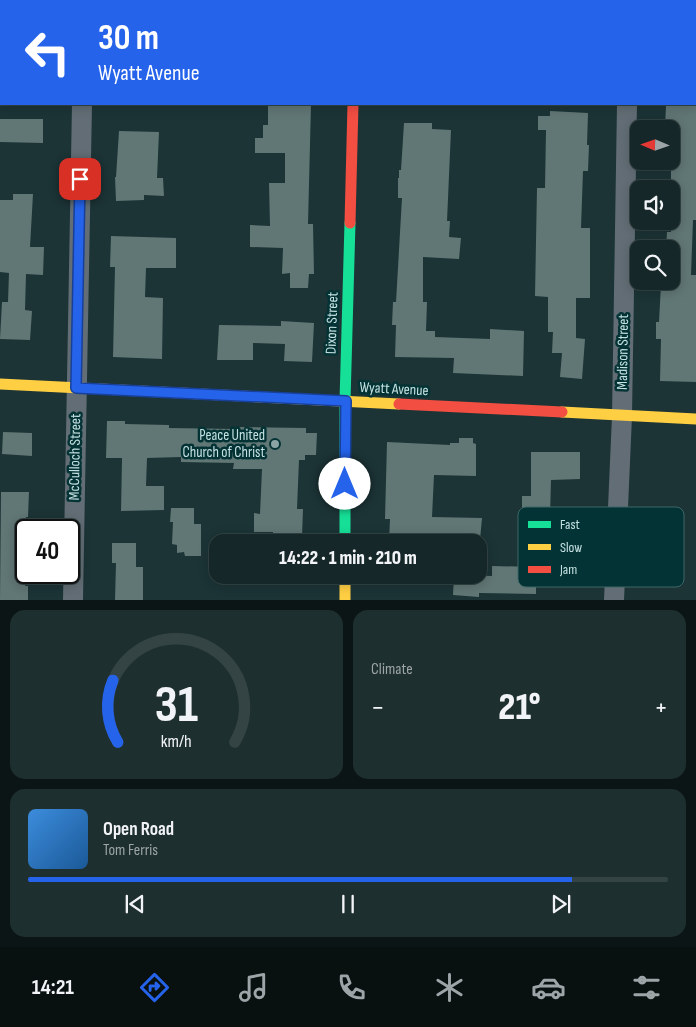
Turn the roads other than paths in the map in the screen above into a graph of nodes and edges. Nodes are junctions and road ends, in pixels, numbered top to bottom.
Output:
1 (82, 105) edge
2 (353, 105) edge
3 (627, 105) edge
4 (0, 384) edge
5 (76, 388) junction
6 (346, 401) junction
7 (622, 416) junction
8 (696, 419) edge
9 (618, 507) edge
10 (345, 534) edge
11 (345, 584) edge
12 (615, 587) edge
13 (73, 600) edge
14 (345, 600) edge
15 (614, 600) edge

1 - 5 street, McCulloch Street
2 - 6 street, Dixon Street
3 - 7 street, Madison Street
4 - 5 street, Wyatt Avenue
5 - 6 street, Wyatt Avenue
5 - 13 street, McCulloch Street
6 - 7 street, Wyatt Avenue
6 - 10 street, Dixon Street
7 - 8 street, Wyatt Avenue
7 - 9 street, Madison Street
11 - 14 street
12 - 15 street, Madison Street

